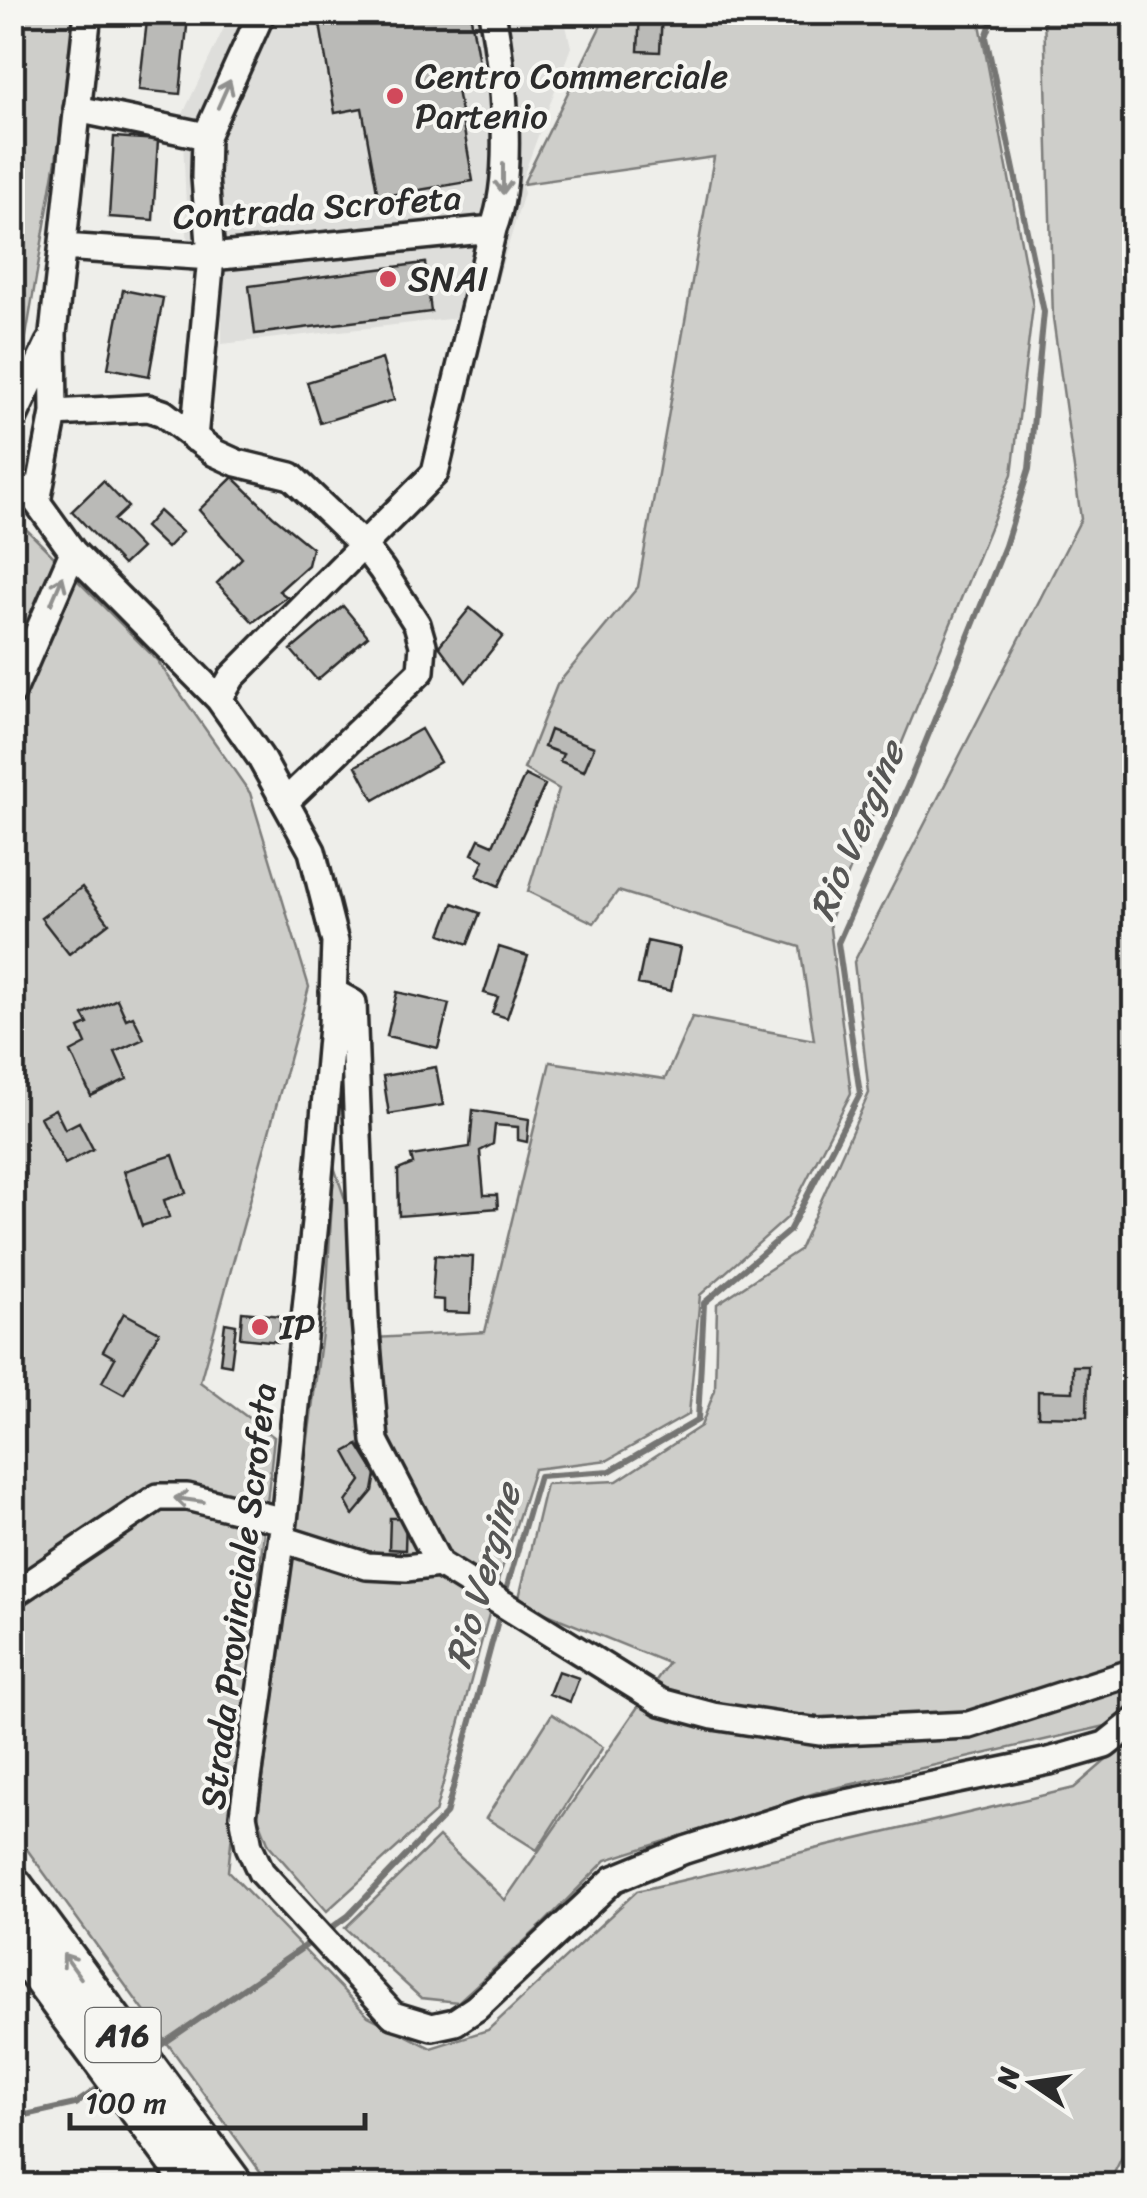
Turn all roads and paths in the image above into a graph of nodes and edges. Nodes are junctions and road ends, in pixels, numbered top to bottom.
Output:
1 (88, 12) edge
2 (492, 12) edge
3 (251, 16) edge
4 (78, 109) junction
5 (206, 136) junction
6 (493, 229) junction
7 (63, 247) junction
8 (211, 258) junction
9 (53, 334) junction
10 (23, 383) edge
11 (54, 413) junction
12 (12, 421) edge
13 (194, 438) junction
14 (12, 478) edge
15 (37, 502) junction
16 (364, 545) junction
17 (73, 552) junction
18 (12, 692) edge
19 (218, 699) junction
20 (284, 802) junction
21 (333, 992) junction
22 (283, 1530) junction
23 (440, 1564) junction
24 (12, 1595) edge
25 (1134, 1672) edge
26 (1134, 1722) edge
27 (12, 1886) edge
28 (12, 1938) edge
29 (196, 2186) edge
30 (234, 2186) edge

1 - 4 street
2 -> 6 street
5 -> 3 street
4 - 5 street
4 - 7 street
5 - 8 street
6 - 8 street, Contrada Scrofeta
6 - 16 street, Contrada Scrofeta
7 - 8 street, Contrada Scrofeta
7 - 9 street
8 - 13 street
9 - 10 street
9 - 11 street
10 - 12 street
11 - 13 street
11 - 15 street
13 - 16 street
14 - 15 street, Strada Provinciale Scrofeta
15 - 17 street, Strada Provinciale Scrofeta
16 - 19 street, Contrada Scrofeta
16 - 20 street
18 -> 17 street
17 - 19 street, Strada Provinciale Scrofeta
19 - 20 street, Strada Provinciale Scrofeta
20 - 21 street, Strada Provinciale Scrofeta
21 - 22 street, Strada Provinciale Scrofeta
21 - 23 street
22 - 23 street
22 -> 24 street
22 - 26 street, Strada Provinciale Scrofeta
23 - 25 street
30 -> 27 highway, A16
28 - 29 highway, A16

